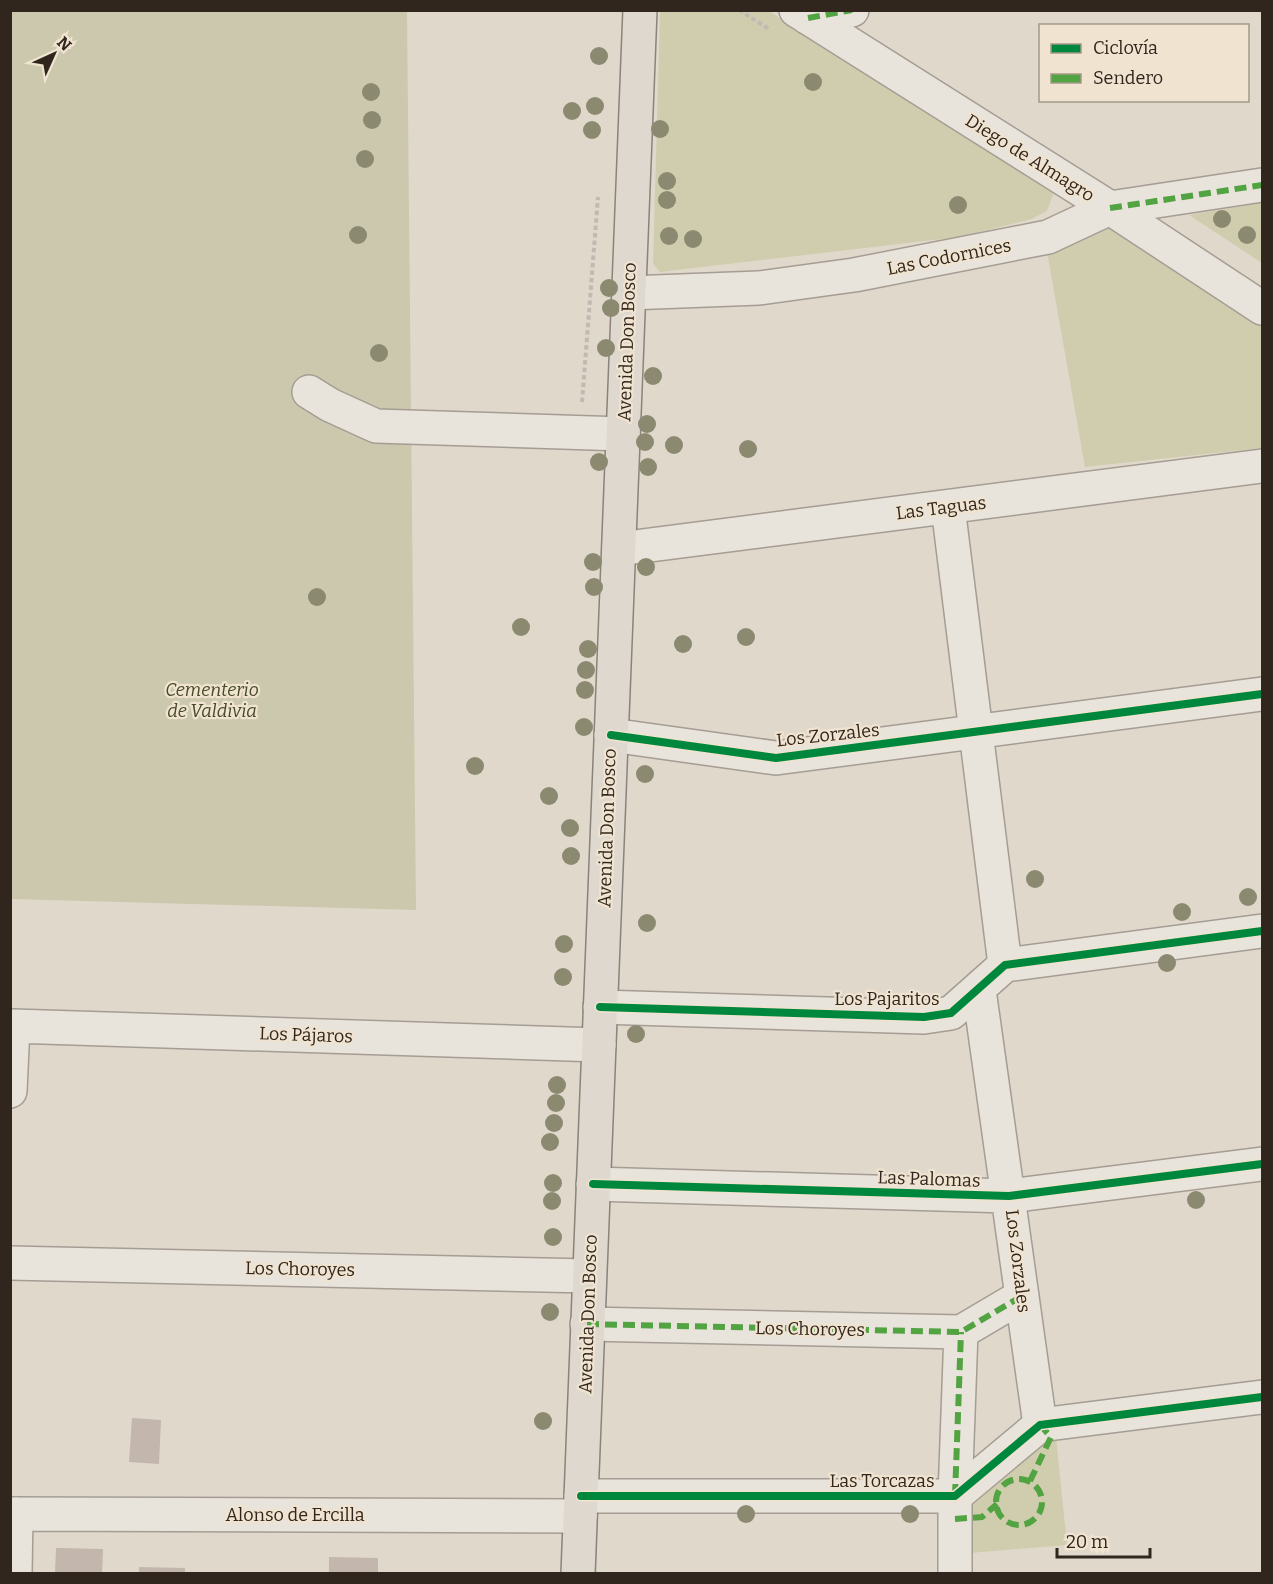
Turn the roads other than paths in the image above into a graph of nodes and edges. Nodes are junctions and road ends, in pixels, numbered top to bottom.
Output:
1 (640, 10) edge
2 (852, 10) edge
3 (802, 14) edge
4 (1263, 185) edge
5 (1110, 208) junction
6 (629, 293) junction
7 (1263, 308) edge
8 (309, 392) dead end
9 (623, 434) junction
10 (1263, 466) edge
11 (948, 507) junction
12 (619, 549) junction
13 (1263, 694) edge
14 (977, 733) junction
15 (611, 735) junction
16 (1263, 931) edge
17 (1005, 965) junction
18 (979, 990) junction
19 (600, 1007) junction
20 (598, 1045) junction
21 (10, 1091) edge
22 (1263, 1164) edge
23 (593, 1184) junction
24 (1009, 1196) junction
25 (10, 1263) edge
26 (590, 1276) junction
27 (1022, 1296) junction
28 (587, 1324) junction
29 (961, 1332) junction
30 (1263, 1397) edge
31 (1040, 1425) junction
32 (955, 1496) junction
33 (580, 1506) junction
34 (13, 1514) edge
35 (15, 1574) edge
36 (578, 1574) edge
37 (956, 1574) edge

1 - 6 main road, Avenida Don Bosco
2 - 3 street
3 - 5 street, Diego de Almagro
4 - 5 street, Las Codornices
5 - 6 street, Las Codornices
5 - 7 street, Diego de Almagro
6 - 9 main road, Avenida Don Bosco
8 - 9 street
9 - 12 main road, Avenida Don Bosco
10 - 11 street, Las Taguas
11 - 12 street, Las Taguas
11 - 14 street
12 - 15 main road, Avenida Don Bosco
13 - 14 street, Los Zorzales
14 - 15 street, Los Zorzales
14 - 17 street
15 - 19 main road, Avenida Don Bosco
16 - 17 street
17 - 18 street, Los Pajaritos
18 - 19 street, Los Pajaritos
18 - 24 street, Los Zorzales
19 - 20 main road, Avenida Don Bosco
20 - 21 street, Los Pájaros
20 - 23 main road, Avenida Don Bosco
22 - 24 street, Las Palomas
23 - 24 street, Las Palomas
23 - 26 main road, Avenida Don Bosco
24 - 27 street, Los Zorzales
25 - 26 street, Los Choroyes
26 - 28 main road, Avenida Don Bosco
27 - 29 street
27 - 31 street, Los Zorzales
28 - 29 street, Los Choroyes
28 - 33 main road, Avenida Don Bosco
29 - 32 street
30 - 31 street
31 - 32 street, Las Torcazas
32 - 33 street, Las Torcazas
32 - 37 street
33 - 34 street, Alonso de Ercilla
33 - 36 main road, Avenida Don Bosco
34 - 35 street

